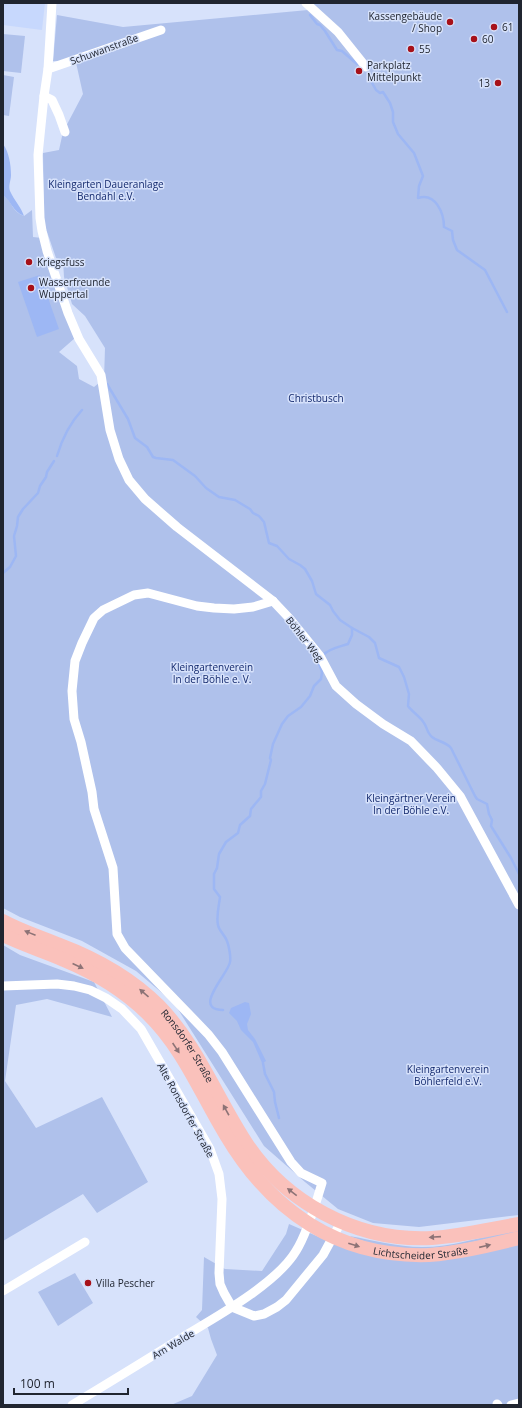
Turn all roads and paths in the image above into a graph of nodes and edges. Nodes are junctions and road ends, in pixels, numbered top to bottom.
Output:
1 (52, 3) edge
2 (306, 3) edge
3 (160, 30) dead end
4 (366, 67) dead end
5 (48, 70) junction
6 (44, 96) junction
7 (65, 132) dead end
8 (273, 601) junction
9 (519, 906) edge
10 (3, 921) edge
11 (3, 935) edge
12 (3, 986) edge
13 (336, 1220) junction
14 (519, 1224) edge
15 (328, 1234) junction
16 (519, 1238) edge
17 (86, 1242) dead end
18 (3, 1291) edge
19 (232, 1307) junction
20 (519, 1403) edge
21 (72, 1405) edge
22 (511, 1405) edge

1 - 5 street
2 - 4 street
3 - 5 street, Schuwanstraße
5 - 6 street
6 - 7 street
6 - 8 street, Böhler Weg
8 - 9 street, Böhler Weg
8 - 19 street, Am Walde
13 -> 10 main road, Ronsdorfer Straße
11 -> 15 main road, Ronsdorfer Straße
12 - 19 street, Alte Ronsdorfer Straße
14 -> 13 main road, Lichtscheider Straße
13 - 15 street
15 -> 16 main road, Lichtscheider Straße
15 - 19 street
17 - 18 street
19 - 21 street, Am Walde
20 - 22 street

